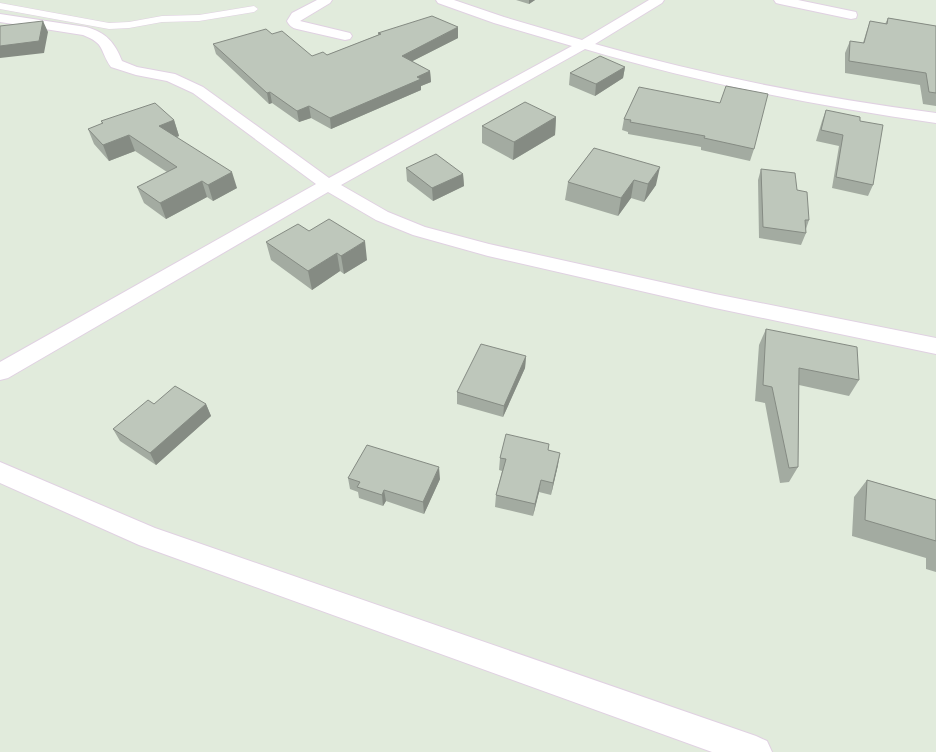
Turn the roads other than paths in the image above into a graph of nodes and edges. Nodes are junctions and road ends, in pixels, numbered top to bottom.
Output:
1 (326, 0) edge
2 (442, 0) edge
3 (658, 0) edge
4 (780, 0) edge
5 (0, 6) edge
6 (254, 9) dead end
7 (851, 15) dead end
8 (0, 18) edge
9 (345, 36) dead end
10 (583, 45) junction
11 (936, 118) edge
12 (328, 185) junction
13 (936, 346) edge
14 (0, 372) edge
15 (0, 472) edge
16 (756, 752) edge

1 - 9 street
2 - 10 street
3 - 10 street
4 - 7 street
5 - 6 lane
8 - 12 street
10 - 11 street
10 - 12 street
12 - 13 street
12 - 14 street
15 - 16 street

